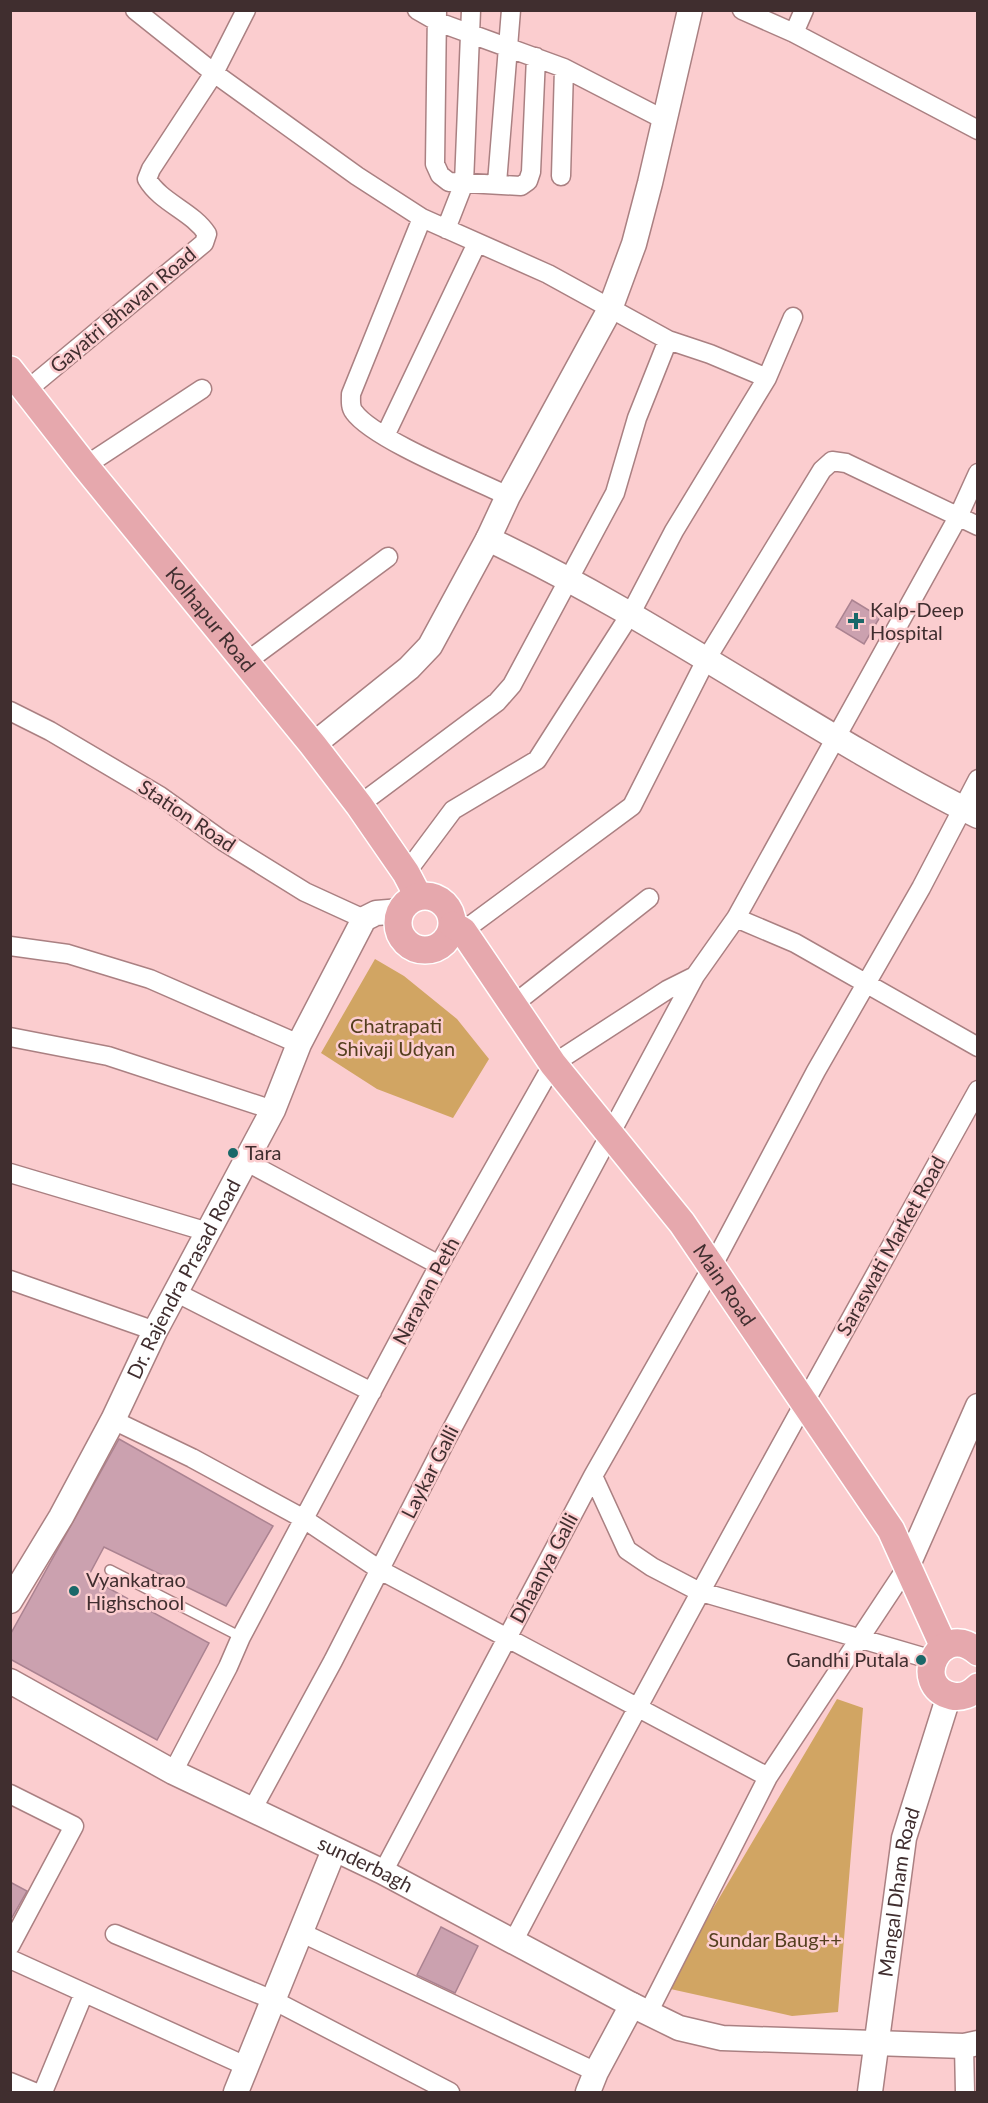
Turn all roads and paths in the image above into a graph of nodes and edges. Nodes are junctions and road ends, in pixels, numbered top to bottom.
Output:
1 (135, 10) edge
2 (246, 10) edge
3 (417, 10) edge
4 (471, 10) edge
5 (511, 10) edge
6 (690, 10) edge
7 (742, 10) edge
8 (804, 10) edge
9 (438, 16) edge
10 (794, 33) junction
11 (470, 34) junction
12 (509, 48) junction
13 (536, 57) junction
14 (564, 68) junction
15 (214, 73) junction
16 (663, 119) junction
17 (978, 130) edge
18 (561, 176) dead end
19 (464, 183) junction
20 (497, 183) junction
21 (422, 218) junction
22 (446, 229) junction
23 (477, 243) junction
24 (610, 309) junction
25 (794, 317) dead end
26 (668, 340) junction
27 (767, 378) junction
28 (19, 380) edge
29 (202, 389) dead end
30 (385, 436) junction
31 (85, 466) junction
32 (978, 473) edge
33 (507, 496) junction
34 (958, 517) junction
35 (978, 526) edge
36 (488, 539) junction
37 (388, 557) dead end
38 (568, 579) junction
39 (631, 613) junction
40 (707, 658) junction
41 (246, 662) junction
42 (10, 711) edge
43 (835, 738) junction
44 (313, 745) junction
45 (978, 779) edge
46 (359, 805) junction
47 (970, 813) edge
48 (408, 894) junction
49 (649, 898) dead end
50 (736, 918) junction
51 (364, 919) junction
52 (462, 932) junction
53 (10, 946) edge
54 (694, 976) junction
55 (865, 984) junction
56 (514, 1004) junction
57 (10, 1037) edge
58 (299, 1044) junction
59 (978, 1047) edge
60 (553, 1064) junction
61 (978, 1090) edge
62 (273, 1110) junction
63 (611, 1135) junction
64 (245, 1161) junction
65 (10, 1173) edge
66 (208, 1232) junction
67 (439, 1265) junction
68 (712, 1267) junction
69 (10, 1280) edge
70 (175, 1292) junction
71 (154, 1331) junction
72 (372, 1392) junction
73 (804, 1402) junction
74 (978, 1407) edge
75 (113, 1420) junction
76 (593, 1476) junction
77 (304, 1519) junction
78 (907, 1567) junction
79 (110, 1570) dead end
80 (380, 1570) junction
81 (698, 1591) junction
82 (10, 1601) edge
83 (240, 1637) junction
84 (507, 1637) junction
85 (859, 1640) junction
86 (978, 1652) edge
87 (938, 1653) junction
88 (10, 1681) edge
89 (970, 1692) edge
90 (636, 1707) junction
91 (172, 1772) junction
92 (768, 1777) junction
93 (10, 1794) edge
94 (252, 1810) junction
95 (334, 1850) junction
96 (383, 1872) junction
97 (300, 1932) junction
98 (116, 1934) dead end
99 (514, 1940) junction
100 (10, 1946) edge
101 (10, 1959) edge
102 (84, 1993) junction
103 (273, 2000) junction
104 (640, 2009) junction
105 (878, 2045) junction
106 (971, 2045) edge
107 (248, 2067) junction
108 (10, 2082) edge
109 (592, 2082) edge
110 (414, 2085) edge
111 (34, 2092) edge
112 (43, 2092) edge
113 (237, 2092) edge
114 (450, 2092) edge
115 (870, 2092) edge
116 (965, 2092) edge

1 - 15 street
2 - 15 street
3 - 9 street
4 - 11 street
5 - 12 street
6 - 16 main road
7 - 10 street
8 - 10 street
9 - 11 street
9 - 19 street
10 - 17 street
11 - 12 street
11 - 19 street
12 - 13 street
12 - 20 street
13 - 14 street
13 - 20 street
14 - 16 street
14 - 18 street
15 - 21 street
15 - 28 street, Gayatri Bhavan Road
16 - 24 main road
19 - 20 street
19 - 22 street
21 - 22 street
21 - 30 street
22 - 23 street
23 - 24 street
23 - 30 street
24 - 26 street
24 - 33 main road
25 - 27 street
26 - 27 street
26 - 38 street
27 - 39 street
28 - 31 main road, Kolhapur Road
29 - 31 street
30 - 33 street
31 - 41 main road, Kolhapur Road
32 - 34 street, Laykar Galli
33 - 36 main road
34 - 35 street
34 - 40 street
34 - 43 street, Laykar Galli
36 - 38 main road
36 - 44 main road
37 - 41 street
38 - 39 main road
38 - 46 street
39 - 40 main road
39 - 48 street
40 - 43 main road
40 - 52 street
41 - 44 main road, Kolhapur Road
42 - 51 street, Station Road
43 - 47 main road
43 - 50 street, Laykar Galli
44 - 46 main road, Kolhapur Road
45 - 47 street, Dhaanya Galli
46 - 48 main road, Kolhapur Road
47 - 55 street, Dhaanya Galli
48 - 51 main road
48 - 52 main road
48 - 52 main road
49 - 56 street
50 - 54 street, Laykar Galli
50 - 55 street
51 - 58 main road, Dr. Rajendra Prasad Road
52 - 56 main road, Main Road
53 - 58 street
54 - 60 street
54 - 63 street, Laykar Galli
55 - 59 street
55 - 68 street, Dhaanya Galli
56 - 60 main road, Main Road
57 - 62 street
58 - 62 main road, Dr. Rajendra Prasad Road
60 - 63 main road, Main Road
60 - 67 street, Narayan Peth
61 - 73 street, Saraswati Market Road
62 - 64 main road, Dr. Rajendra Prasad Road
63 - 68 main road, Main Road
63 - 80 street, Laykar Galli
64 - 66 main road, Dr. Rajendra Prasad Road
64 - 67 street
65 - 66 street
66 - 70 main road, Dr. Rajendra Prasad Road
67 - 72 street, Narayan Peth
68 - 73 main road, Main Road
68 - 76 street, Dhaanya Galli
69 - 71 street
70 - 71 main road, Dr. Rajendra Prasad Road
70 - 72 street
71 - 75 main road, Dr. Rajendra Prasad Road
72 - 77 street, Narayan Peth
73 - 78 main road, Main Road
73 - 81 street, Saraswati Market Road
74 - 78 main road
75 - 77 street
75 - 82 main road, Dr. Rajendra Prasad Road
76 - 81 street
76 - 84 street, Dhaanya Galli
77 - 80 street
77 - 83 street, Narayan Peth
78 - 85 street
78 - 87 main road, Main Road
79 - 83 lane
80 - 84 street
80 - 94 street, Laykar Galli
81 - 85 street
81 - 90 street, Saraswati Market Road
83 - 91 street, Narayan Peth
84 - 90 street
84 - 96 street, Dhaanya Galli
85 - 87 street
85 - 92 street
86 - 87 main road
87 - 89 main road, Main Road
88 - 91 main road, sunderbagh
89 - 105 main road, Mangal Dham Road
90 - 92 street
90 - 99 street, Saraswati Market Road
91 - 94 main road, sunderbagh
92 - 104 street
93 - 100 street
94 - 95 main road, sunderbagh
95 - 96 main road, sunderbagh
95 - 97 main road
96 - 99 main road, sunderbagh
97 - 103 main road
97 - 109 street
98 - 103 street
99 - 104 main road, sunderbagh
101 - 102 street
102 - 107 street
102 - 112 street
103 - 107 main road
103 - 110 street
104 - 105 main road, sunderbagh
104 - 109 main road
105 - 106 main road, sunderbagh
105 - 115 main road, Mangal Dham Road
106 - 116 street
107 - 113 main road
108 - 111 street
110 - 114 street

